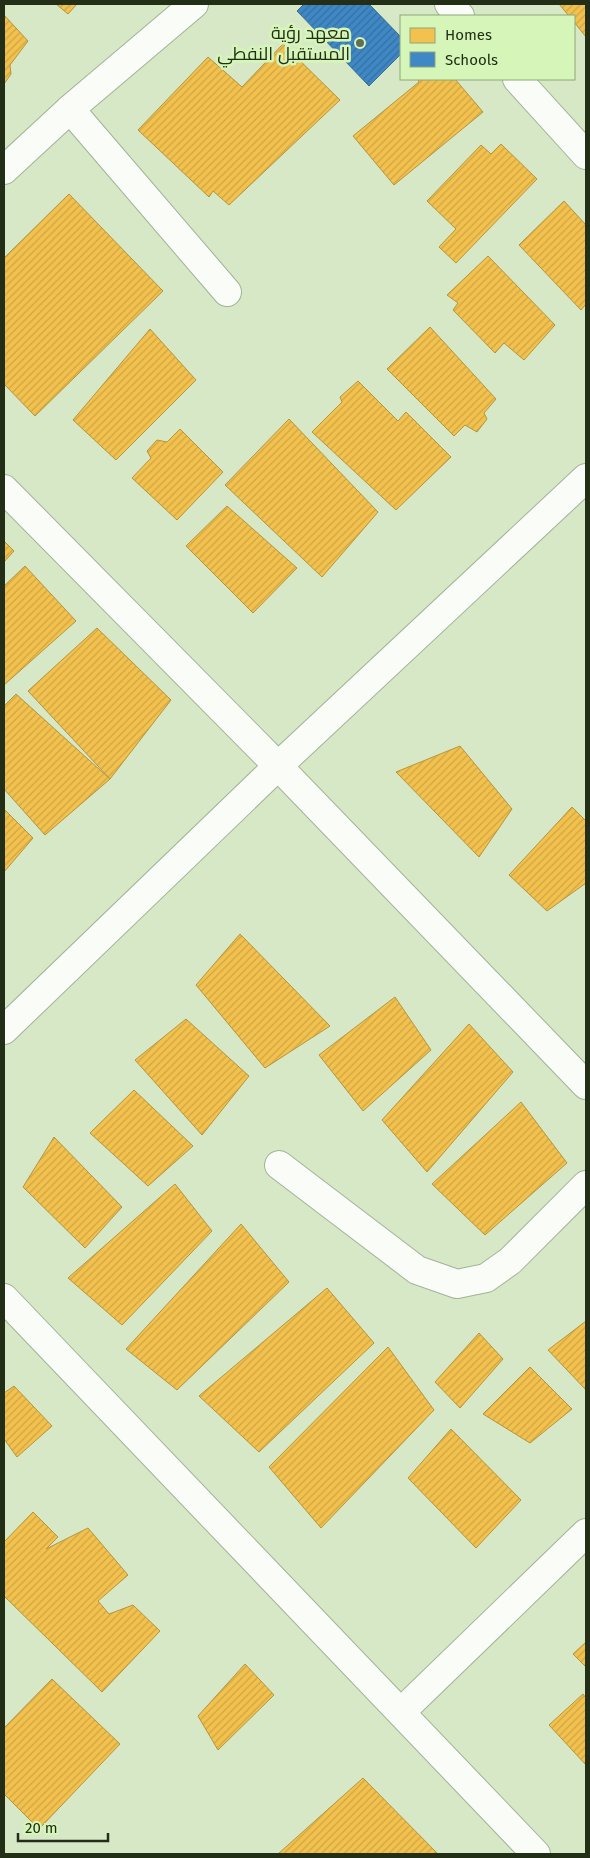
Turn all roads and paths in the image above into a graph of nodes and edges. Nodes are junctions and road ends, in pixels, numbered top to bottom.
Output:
1 (194, 4) edge
2 (449, 4) edge
3 (459, 15) edge
4 (518, 80) edge
5 (70, 109) junction
6 (586, 155) edge
7 (4, 170) edge
8 (227, 292) dead end
9 (586, 478) edge
10 (4, 489) edge
11 (278, 766) junction
12 (4, 1030) edge
13 (586, 1085) edge
14 (279, 1165) dead end
15 (586, 1185) edge
16 (4, 1298) edge
17 (586, 1533) edge
18 (401, 1712) junction
19 (536, 1854) edge

1 - 5 street
2 - 3 street
4 - 6 street
5 - 7 street
5 - 8 street
9 - 11 street
10 - 11 street
11 - 12 street
11 - 13 street
14 - 15 street
16 - 18 street
17 - 18 street
18 - 19 street

